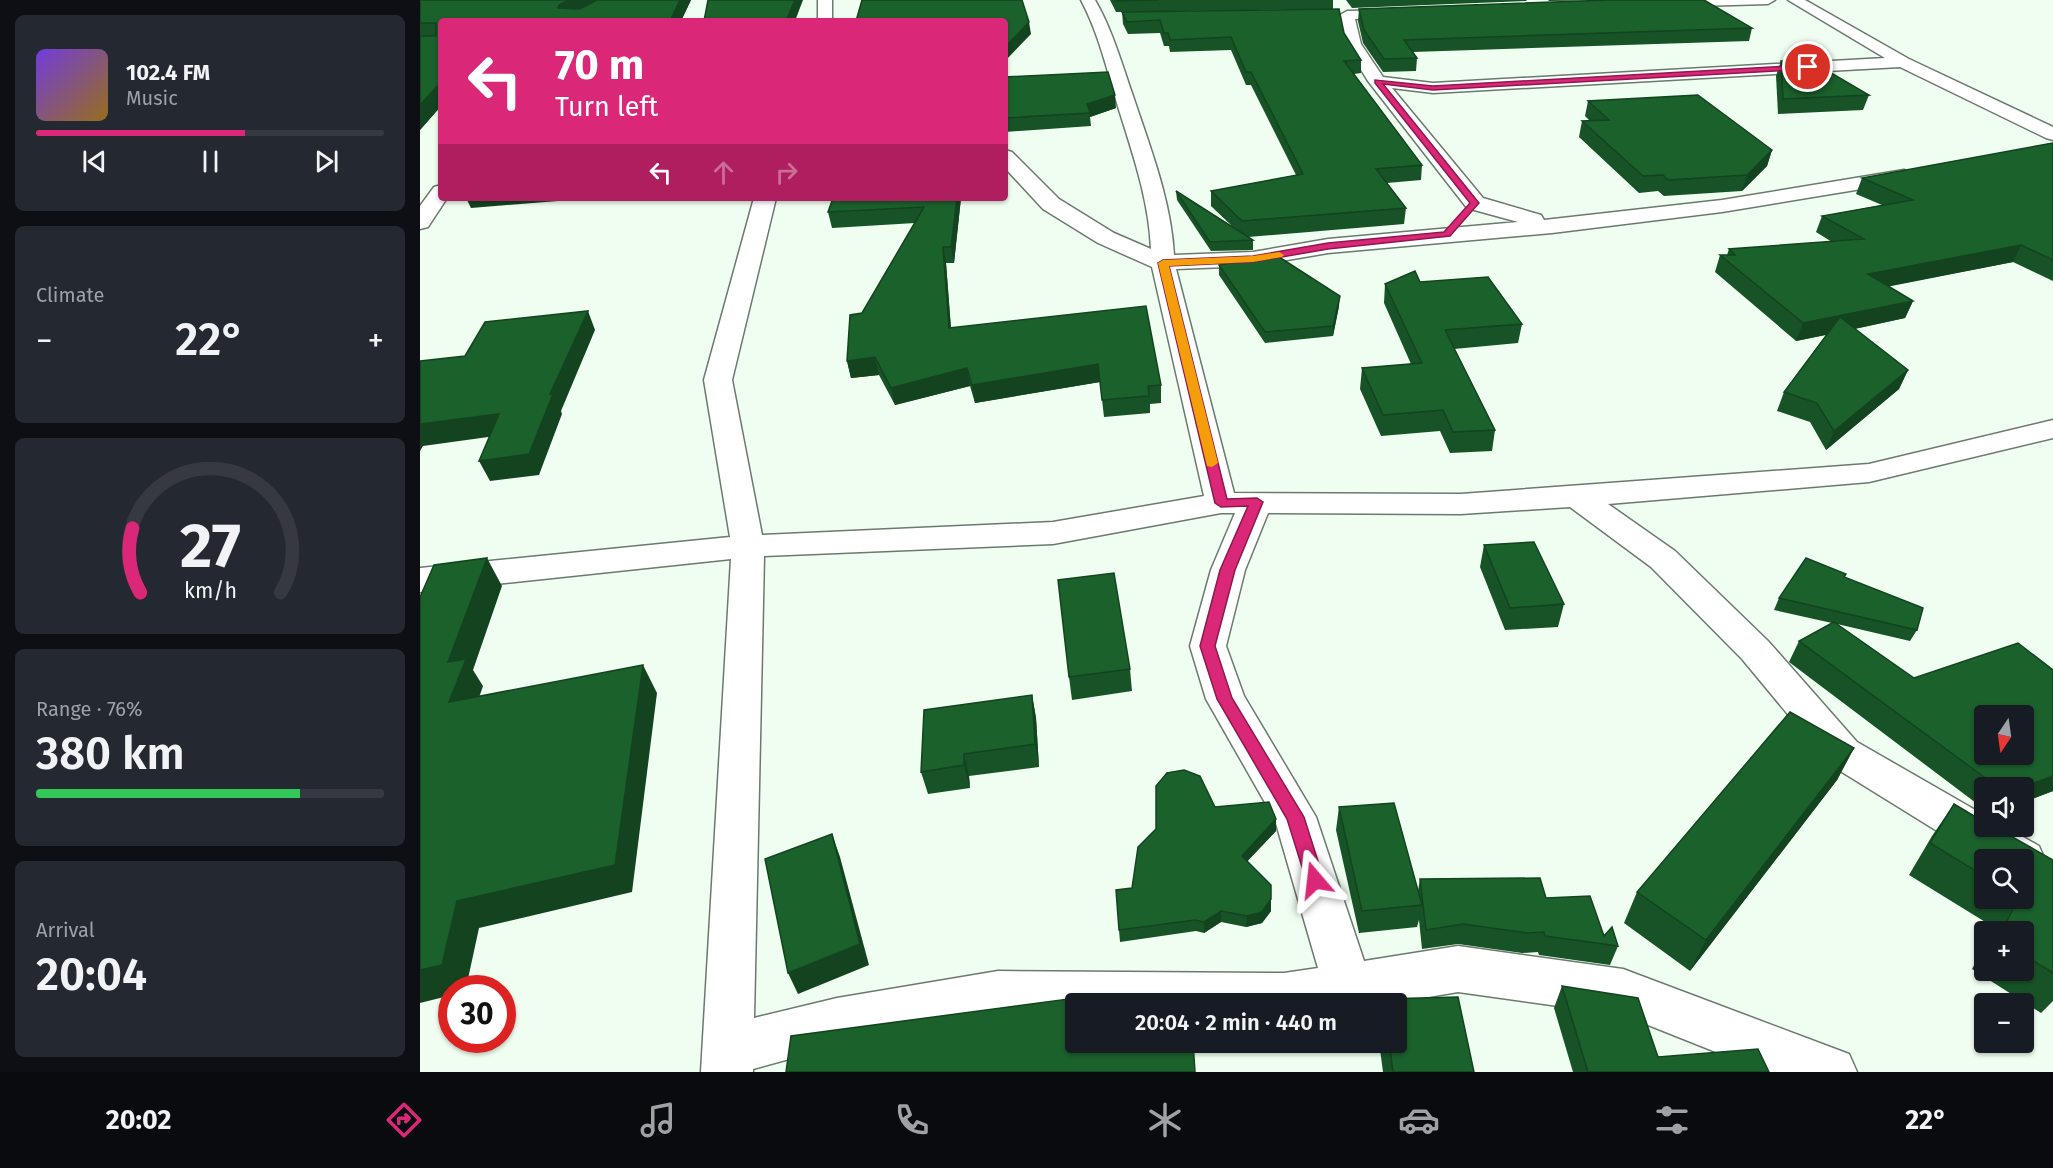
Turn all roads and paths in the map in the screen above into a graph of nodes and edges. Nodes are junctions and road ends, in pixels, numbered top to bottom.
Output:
1 (825, 0) edge
2 (1768, 0) edge
3 (1795, 0) edge
4 (1648, 4) edge
5 (1340, 10) edge
6 (1099, 12) edge
7 (1417, 12) edge
8 (825, 18) edge
9 (1903, 62) junction
10 (1377, 81) junction
11 (2049, 144) edge
12 (1008, 159) edge
13 (1928, 171) edge
14 (438, 195) edge
15 (764, 201) edge
16 (1475, 203) junction
17 (420, 222) edge
18 (1552, 226) junction
19 (1447, 234) junction
20 (1163, 263) junction
21 (2053, 429) edge
22 (1577, 497) junction
23 (1239, 502) junction
24 (748, 546) junction
25 (420, 580) edge
26 (2004, 849) edge
27 (2034, 866) edge
28 (2053, 877) edge
29 (1348, 986) junction
30 (727, 1061) edge
31 (1831, 1072) edge

1 - 8 street
2 - 4 street
3 - 9 street
5 - 7 street
5 - 10 street
6 - 20 street
9 - 10 street
9 - 11 street
10 - 16 street
12 - 20 street
13 - 18 street
14 - 17 street
15 - 24 street
16 - 18 street
16 - 19 street
18 - 19 street
19 - 20 street
20 - 23 street
21 - 22 street
22 - 23 street
22 - 26 street
23 - 24 street
23 - 29 street
24 - 25 street
24 - 30 street
27 - 28 street
29 - 30 street
29 - 31 street

